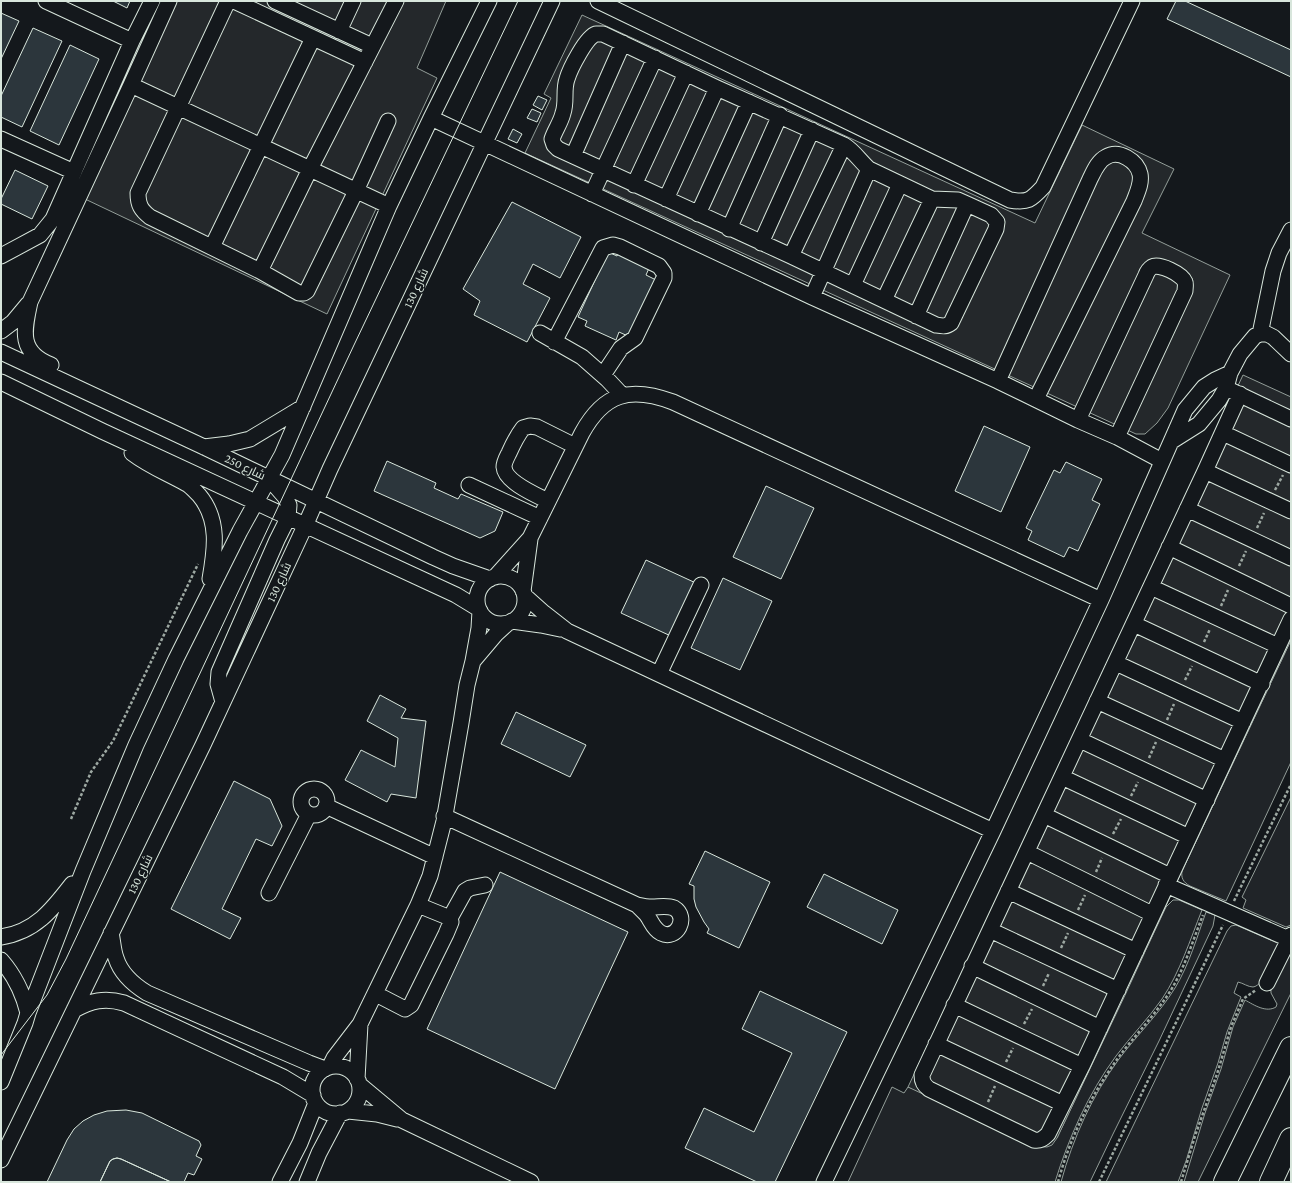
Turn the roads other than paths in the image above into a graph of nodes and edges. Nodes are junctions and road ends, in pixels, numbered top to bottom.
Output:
1 (46, 1) edge
2 (152, 1) edge
3 (169, 1) edge
4 (228, 1) edge
5 (234, 1) edge
6 (275, 1) edge
7 (353, 1) edge
8 (396, 1) edge
9 (489, 1) edge
10 (552, 1) edge
11 (598, 1) edge
12 (1132, 1) edge
13 (303, 7) edge
14 (339, 31) junction
15 (313, 38) junction
16 (132, 41) junction
17 (623, 43) junction
18 (372, 46) junction
19 (655, 58) junction
20 (365, 62) junction
21 (686, 73) junction
22 (132, 85) junction
23 (717, 88) junction
24 (749, 102) junction
25 (178, 107) junction
26 (780, 116) junction
27 (431, 118) junction
28 (388, 122) dead end
29 (812, 130) junction
30 (1, 139) edge
31 (484, 143) junction
32 (844, 145) junction
33 (260, 146) junction
34 (573, 156) junction
35 (310, 169) junction
36 (870, 169) junction
37 (603, 170) junction
38 (74, 172) junction
39 (900, 184) junction
40 (634, 185) junction
41 (356, 190) junction
42 (592, 194) junction
43 (932, 199) junction
44 (666, 200) junction
45 (967, 204) junction
46 (389, 206) junction
47 (698, 214) junction
48 (729, 228) junction
49 (1291, 230) edge
50 (761, 243) junction
51 (212, 247) junction
52 (1, 256) edge
53 (791, 256) junction
54 (260, 271) junction
55 (823, 271) junction
56 (853, 285) junction
57 (812, 297) junction
58 (884, 300) junction
59 (30, 302) junction
60 (916, 316) junction
61 (1, 331) edge
62 (540, 333) dead end
63 (1260, 334) junction
64 (554, 342) junction
65 (1, 352) edge
66 (1291, 354) edge
67 (1230, 373) junction
68 (603, 375) junction
69 (998, 381) junction
70 (1, 382) edge
71 (1226, 388) junction
72 (1240, 394) junction
73 (622, 395) junction
74 (98, 397) junction
75 (1036, 399) junction
76 (303, 407) junction
77 (1291, 419) edge
78 (1078, 420) junction
79 (102, 431) junction
80 (1223, 433) junction
81 (1117, 437) junction
82 (1172, 441) junction
83 (575, 446) junction
84 (204, 447) junction
85 (1162, 461) junction
86 (1289, 464) edge
87 (1205, 471) junction
88 (269, 479) junction
89 (469, 485) dead end
90 (317, 501) junction
91 (548, 501) junction
92 (256, 503) junction
93 (1188, 509) junction
94 (1291, 511) edge
95 (288, 518) junction
96 (540, 518) junction
97 (305, 526) junction
98 (530, 538) junction
99 (1170, 547) junction
100 (1291, 558) edge
101 (492, 578) junction
102 (701, 585) dead end
103 (1151, 586) junction
104 (208, 594) junction
105 (524, 594) junction
106 (1101, 600) junction
107 (1291, 606) edge
108 (480, 610) junction
109 (1291, 620) edge
110 (510, 622) junction
111 (1134, 624) junction
112 (567, 630) junction
113 (1278, 646) junction
114 (473, 661) junction
115 (1116, 662) junction
116 (659, 674) junction
117 (1262, 684) junction
118 (1097, 701) junction
119 (223, 702) junction
120 (1243, 722) junction
121 (1080, 740) junction
122 (1225, 760) junction
123 (1062, 777) junction
124 (1207, 800) junction
125 (326, 806) junction
126 (309, 814) junction
127 (1044, 815) junction
128 (444, 816) junction
129 (993, 831) junction
130 (1189, 837) junction
131 (1027, 852) junction
132 (435, 856) junction
133 (83, 871) junction
134 (1168, 881) junction
135 (485, 885) dead end
136 (1008, 891) junction
137 (269, 893) dead end
138 (418, 904) junction
139 (637, 905) dead end
140 (1152, 914) junction
141 (450, 918) junction
142 (990, 930) junction
143 (112, 932) junction
144 (1, 937) edge
145 (1290, 938) edge
146 (1136, 951) junction
147 (1, 960) edge
148 (972, 966) junction
149 (1267, 983) road end
150 (1118, 990) junction
151 (376, 994) junction
152 (954, 1005) junction
153 (74, 1010) junction
154 (28, 1013) junction
155 (360, 1024) junction
156 (1100, 1028) junction
157 (936, 1044) junction
158 (1291, 1048) edge
159 (1082, 1066) junction
160 (328, 1068) junction
161 (1, 1082) edge
162 (358, 1082) junction
163 (315, 1099) junction
164 (1063, 1104) junction
165 (344, 1112) junction
166 (402, 1120) junction
167 (1291, 1139) edge
168 (1, 1160) edge
169 (280, 1182) edge
170 (307, 1182) edge
171 (531, 1182) edge
172 (824, 1182) edge
173 (1225, 1182) edge
174 (1271, 1182) edge

1 - 16 street
2 - 16 street
3 - 22 street
4 - 25 street
5 - 15 street
6 - 13 street
7 - 14 street
8 - 18 street
9 - 27 street
10 - 31 street, شارع 130
11 - 12 street
13 - 14 street
14 - 18 street
15 - 20 street
15 - 33 street
16 - 38 street
17 - 19 street
17 - 34 street
17 - 34 street
18 - 20 street
19 - 21 street
19 - 37 street
20 - 35 street
21 - 23 street
21 - 40 street
22 - 25 street
22 - 59 street
23 - 24 street
23 - 44 street
24 - 26 street
24 - 47 street
25 - 33 street
25 - 51 street
26 - 29 street
26 - 48 street
27 - 31 street
27 - 46 street
28 - 41 street
29 - 32 street
29 - 50 street
30 - 38 street
31 - 42 street
31 - 90 street, شارع 130
32 - 36 street
32 - 53 street
33 - 35 street
33 - 51 street
34 - 37 street
35 - 41 street
35 - 54 street
36 - 39 street
36 - 55 street
37 - 40 street
37 - 42 street
38 - 52 street
39 - 43 street
39 - 56 street
40 - 44 street
41 - 46 street
41 - 54 street
42 - 57 street
43 - 45 street
43 - 58 street
44 - 47 street
45 - 60 street
45 - 60 street
46 - 76 street
47 - 48 street
48 - 50 street
49 - 63 street
50 - 53 street
51 - 54 street
53 - 55 street
55 - 56 street
55 - 57 street
56 - 58 street
57 - 69 street
58 - 60 street
59 - 61 street
59 - 74 street
62 - 64 street
63 - 66 street
63 - 67 street
64 - 68 street
64 - 68 street
65 - 74 street, شارع 250
67 - 71 street
67 - 82 street
68 - 73 street
69 - 75 street
69 - 75 street
70 - 79 street
71 - 72 street
71 - 82 street
72 - 77 street
72 - 80 street
73 - 83 street
73 - 106 street
74 - 84 street, شارع 250
75 - 78 street
76 - 84 street
76 - 88 street
78 - 81 street
78 - 81 street
79 - 92 street
79 - 104 street
80 - 86 street
80 - 87 street
81 - 85 street
82 - 85 street
83 - 91 street
83 - 91 street
84 - 88 street, شارع 250
85 - 106 street
87 - 93 street
87 - 94 street
88 - 90 street, شارع 250
88 - 92 street
88 - 95 street
89 - 96 street
90 - 97 street, شارع 130
90 - 101 street, شارع 250
91 - 96 street
92 - 95 street
92 - 104 street
93 - 99 street
93 - 100 street
95 - 97 street
95 - 119 street
96 - 98 street
97 - 108 street
97 - 119 street, شارع 130
98 - 101 street
98 - 105 street
99 - 103 street
99 - 107 street
101 - 105 street
101 - 108 street
102 - 116 street
103 - 111 street
103 - 113 street
104 - 133 street
105 - 110 street
105 - 112 street
106 - 129 street
108 - 110 street
108 - 114 street
109 - 113 street
110 - 112 street
110 - 114 street
111 - 115 street
111 - 117 street
112 - 116 street
113 - 117 street
114 - 128 street
115 - 118 street
115 - 120 street
116 - 129 street
117 - 120 street
118 - 121 street
118 - 122 street
119 - 143 street, شارع 130
120 - 122 street
121 - 123 street
121 - 124 street
122 - 124 street
123 - 127 street
123 - 130 street
124 - 130 street
125 - 126 street
125 - 126 street
125 - 132 street
126 - 137 street
127 - 131 street
127 - 134 street
128 - 132 street
128 - 139 street
129 - 172 street
130 - 134 street
131 - 136 street
131 - 140 street
132 - 138 street
133 - 144 street
133 - 154 street
134 - 140 street
134 - 145 street
135 - 141 street
136 - 142 street
136 - 146 street
138 - 141 street
138 - 151 street
140 - 146 street
141 - 151 street
142 - 148 street
142 - 150 street
143 - 153 street, شارع 130
143 - 160 street
145 - 149 street
146 - 150 street
147 - 154 street
148 - 152 street
148 - 156 street
150 - 156 street
151 - 155 street
152 - 157 street
152 - 159 street
153 - 163 street
153 - 168 street, شارع 130
154 - 161 street
155 - 160 street
155 - 162 street
156 - 159 street
157 - 164 street
157 - 164 street
158 - 173 highway
159 - 164 street
160 - 162 street
160 - 163 street
162 - 165 street
162 - 166 street
163 - 165 street
163 - 169 street
165 - 166 street
165 - 170 street
166 - 171 street
167 - 174 highway

